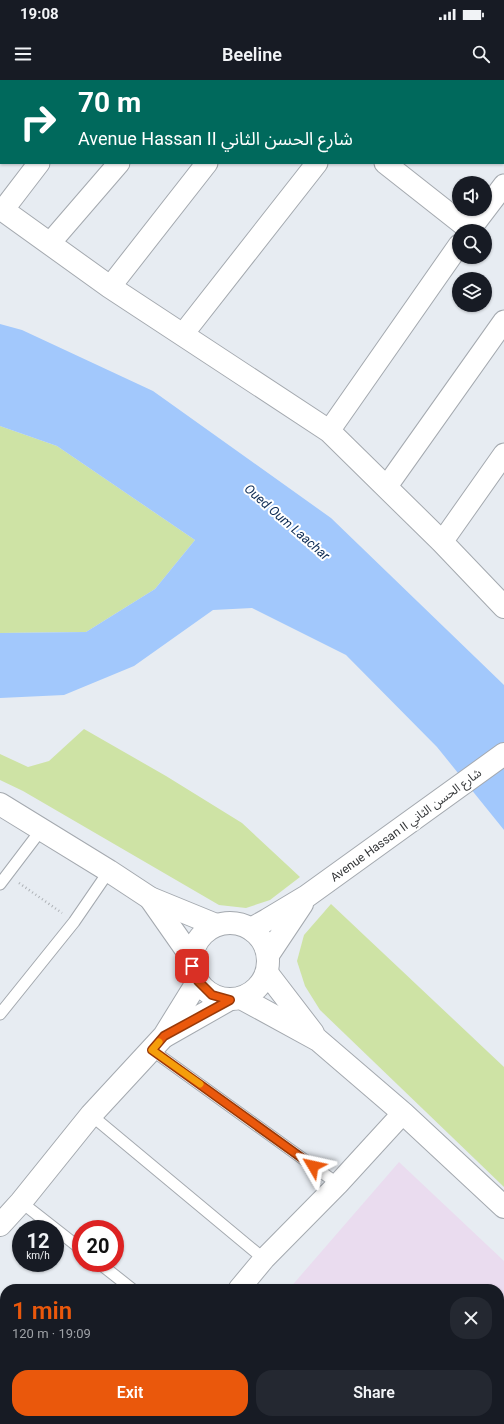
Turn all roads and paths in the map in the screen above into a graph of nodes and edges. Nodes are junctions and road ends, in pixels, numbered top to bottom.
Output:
1 (38, 164) edge
2 (118, 164) edge
3 (206, 164) edge
4 (316, 164) edge
5 (386, 164) edge
6 (504, 185) edge
7 (2, 209) edge
8 (453, 224) edge
9 (475, 224) edge
10 (50, 243) junction
11 (452, 256) edge
12 (110, 287) junction
13 (504, 321) edge
14 (183, 334) junction
15 (329, 431) junction
16 (504, 454) edge
17 (387, 486) junction
18 (442, 542) junction
19 (504, 607) edge
20 (504, 754) edge
21 (0, 804) edge
22 (41, 830) junction
23 (109, 871) junction
24 (4, 879) edge
25 (308, 896) junction
26 (150, 898) junction
27 (74, 922) junction
28 (216, 925) junction
29 (251, 929) junction
30 (192, 958) junction
31 (267, 964) junction
32 (198, 981) junction
33 (236, 999) junction
34 (0, 1014) edge
35 (318, 1040) junction
36 (158, 1043) junction
37 (403, 1112) junction
38 (91, 1115) junction
39 (338, 1184) junction
40 (21, 1202) junction
41 (504, 1207) edge
42 (0, 1225) edge
43 (72, 1242) edge
44 (264, 1259) junction
45 (110, 1272) edge
46 (126, 1284) edge
47 (242, 1284) edge

1 - 7 street
2 - 10 street
3 - 12 street
4 - 14 street
5 - 8 street
6 - 9 street
7 - 10 main road
10 - 12 main road
11 - 15 street
12 - 14 main road
13 - 17 street
14 - 15 main road
15 - 17 main road
16 - 18 street
17 - 18 main road
18 - 19 main road
20 - 25 main road, Avenue Hassan II شارع الحسن الثاني
21 - 22 main road
22 - 23 main road
22 - 24 lane
23 - 26 main road
23 - 27 lane
24 - 27 path
25 - 29 main road, Avenue Hassan II شارع الحسن الثاني
25 - 31 main road, Avenue Hassan II شارع الحسن الثاني
26 - 28 main road
26 - 30 main road
27 - 34 lane
28 - 29 main road
28 - 30 main road
29 - 31 main road
30 - 32 main road
31 - 33 main road, Avenue Hassan II شارع الحسن الثاني
31 - 35 main road
32 - 33 main road
32 - 36 main road, Avenue Hassan II شارع الحسن الثاني
33 - 35 main road
33 - 36 main road, Avenue Hassan II شارع الحسن الثاني
35 - 37 main road
36 - 38 main road, Avenue Hassan II شارع الحسن الثاني
36 - 39 lane
37 - 39 street
37 - 41 main road
38 - 40 main road, Avenue Hassan II شارع الحسن الثاني
38 - 44 lane
39 - 44 street
40 - 42 main road, Avenue Hassan II شارع الحسن الثاني
40 - 43 lane
44 - 47 street
45 - 46 lane

